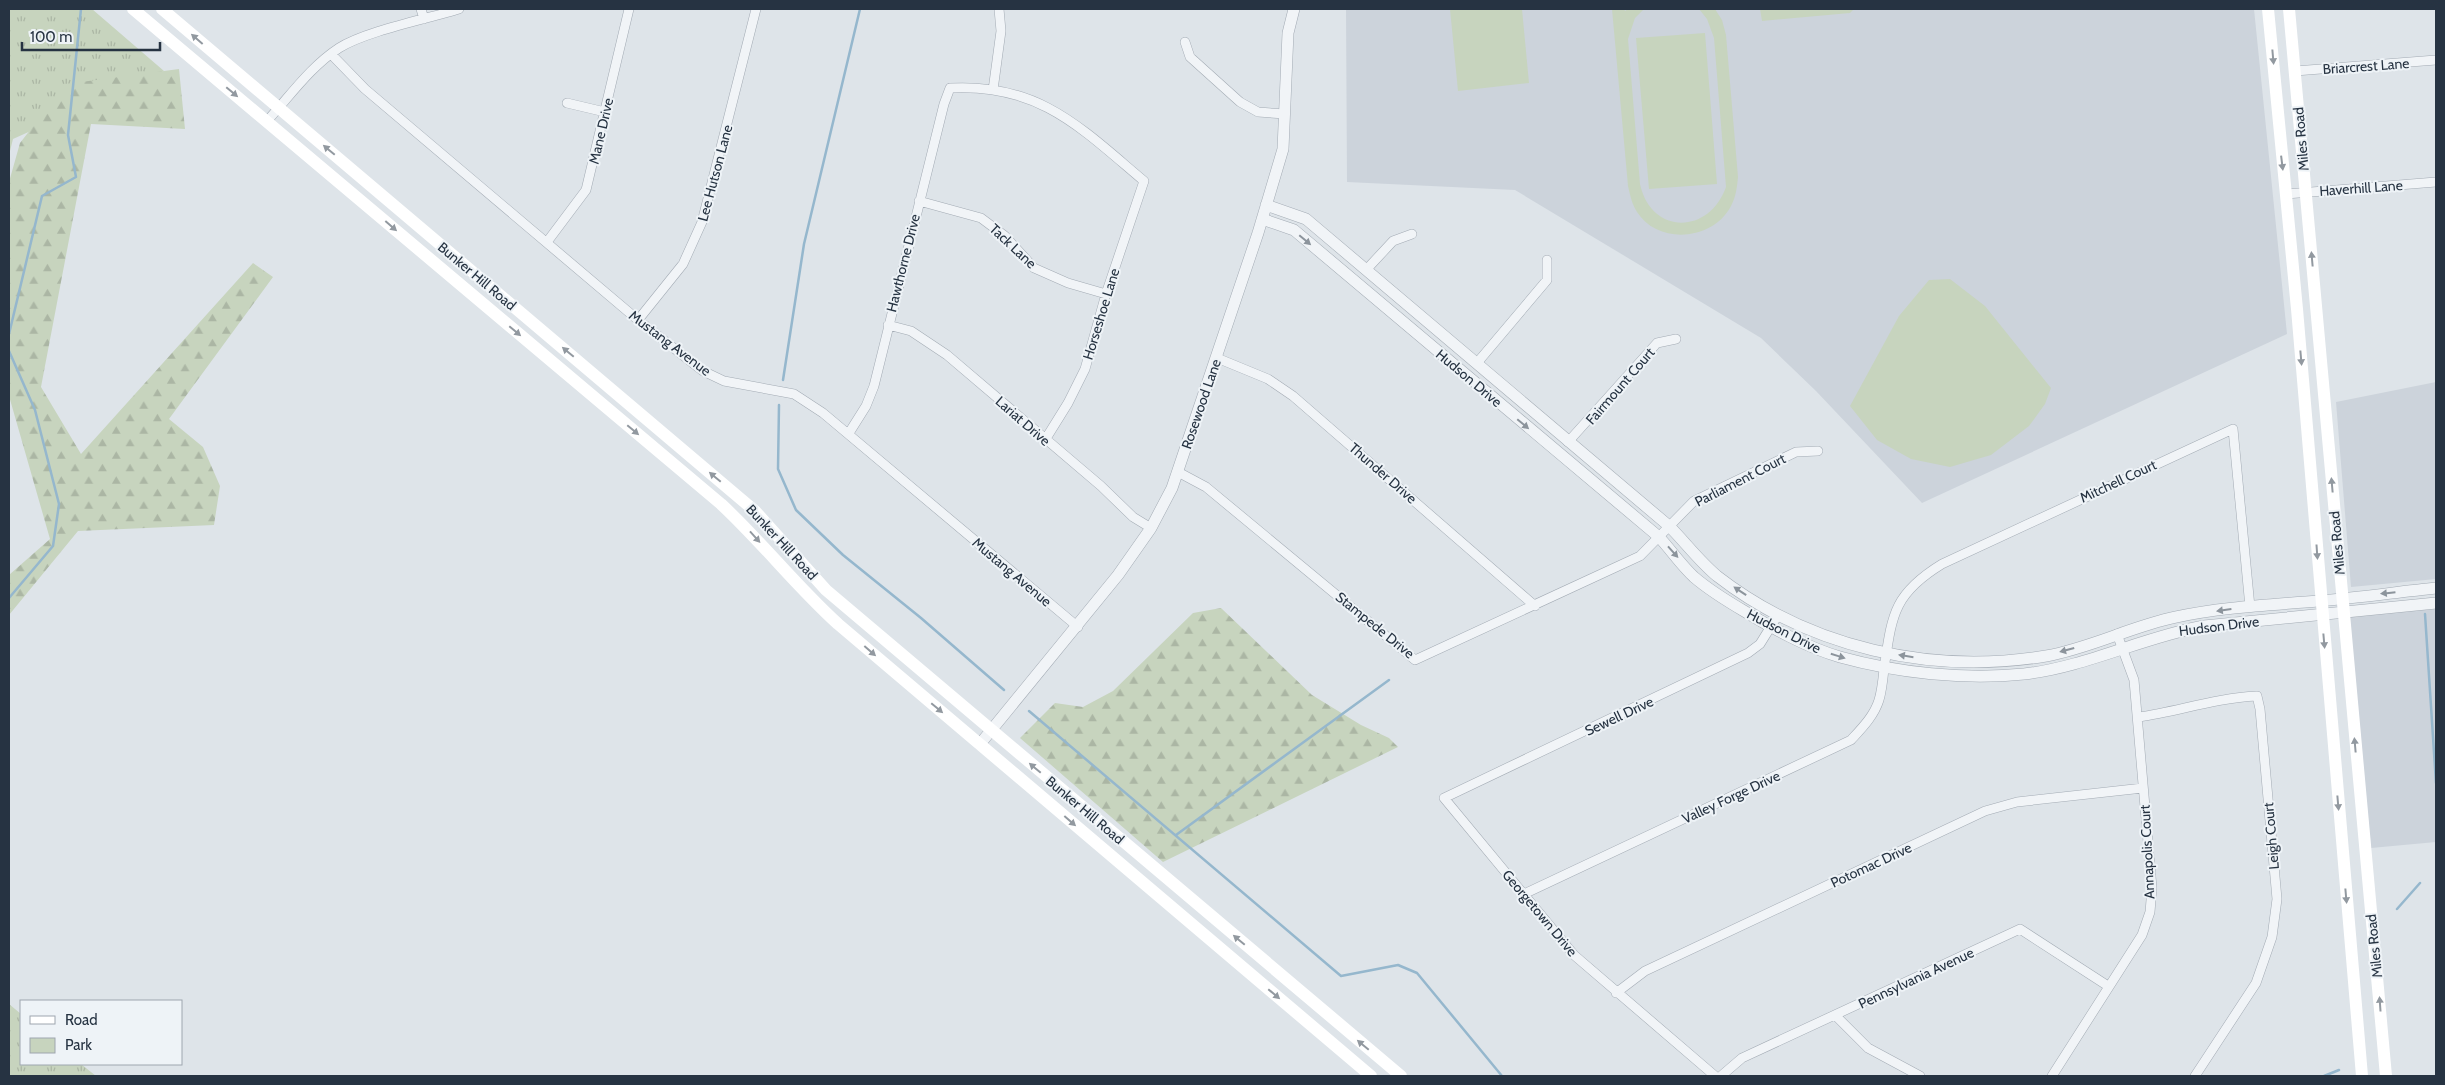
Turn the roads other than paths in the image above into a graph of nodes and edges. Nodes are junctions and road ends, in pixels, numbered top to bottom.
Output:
1 (133, 9) edge
2 (162, 9) edge
3 (421, 9) edge
4 (459, 9) edge
5 (629, 9) edge
6 (756, 9) edge
7 (998, 9) edge
8 (1294, 9) edge
9 (2268, 9) edge
10 (2289, 9) edge
11 (424, 20) junction
12 (1185, 42) dead end
13 (331, 54) junction
14 (2436, 60) edge
15 (2295, 71) junction
16 (993, 90) junction
17 (567, 103) dead end
18 (278, 108) junction
19 (605, 112) junction
20 (1285, 114) junction
21 (266, 121) junction
22 (2436, 182) edge
23 (2306, 192) junction
24 (2286, 194) junction
25 (919, 201) junction
26 (1266, 205) junction
27 (1262, 219) junction
28 (1412, 234) dead end
29 (547, 242) junction
30 (1547, 260) dead end
31 (1366, 270) junction
32 (1106, 294) junction
33 (638, 320) junction
34 (888, 325) junction
35 (1676, 339) dead end
36 (1217, 358) junction
37 (1476, 363) junction
38 (2328, 428) junction
39 (2307, 430) junction
40 (849, 433) junction
41 (1045, 440) junction
42 (1568, 442) junction
43 (1818, 451) dead end
44 (1178, 472) junction
45 (1669, 526) junction
46 (1151, 528) junction
47 (1659, 537) junction
48 (2436, 588) edge
49 (2342, 598) junction
50 (2320, 601) junction
51 (2436, 603) edge
52 (1535, 606) junction
53 (2250, 607) junction
54 (2343, 612) junction
55 (1778, 615) junction
56 (2322, 615) junction
57 (1078, 627) junction
58 (1771, 627) junction
59 (2117, 634) junction
60 (2123, 648) junction
61 (1887, 653) junction
62 (1884, 667) junction
63 (2139, 716) junction
64 (992, 731) junction
65 (980, 744) junction
66 (2143, 788) junction
67 (1444, 798) joint
68 (1524, 894) junction
69 (2108, 986) junction
70 (1616, 993) junction
71 (1835, 1015) junction
72 (1371, 1076) edge
73 (1400, 1076) edge
74 (1715, 1076) edge
75 (1721, 1076) edge
76 (1920, 1076) edge
77 (2052, 1076) edge
78 (2195, 1076) edge
79 (2362, 1076) edge
80 (2386, 1076) edge

1 -> 21 main road, Bunker Hill Road
18 -> 2 main road, Bunker Hill Road
3 - 11 street
4 - 11 street
5 - 19 street, Mane Drive
6 - 33 street, Lee Hutson Lane
7 - 16 street
8 - 20 street, Rosewood Lane
9 -> 24 main road, Miles Road
10 - 15 main road, Miles Road
11 - 13 street
12 - 20 street
13 - 18 street
13 - 29 street, Mustang Avenue
14 - 15 street, Briarcrest Lane
15 - 23 main road, Miles Road
16 - 25 street, Hawthorne Drive
16 - 32 street, Horseshoe Lane
17 - 19 street
18 - 21 street
64 -> 18 main road, Bunker Hill Road
19 - 29 street, Mane Drive
20 - 26 street, Rosewood Lane
21 -> 65 main road, Bunker Hill Road
22 - 23 street, Haverhill Lane
23 - 24 street, Haverhill Lane
38 -> 23 main road, Miles Road
24 -> 39 main road, Miles Road
25 - 32 street, Tack Lane
25 - 34 street, Hawthorne Drive
26 - 27 street, Rosewood Lane
26 - 31 street, Hudson Drive
27 - 36 street, Rosewood Lane
27 -> 47 street, Hudson Drive
28 - 31 street
29 - 33 street, Mustang Avenue
30 - 37 street
31 - 37 street, Hudson Drive
32 - 41 street, Horseshoe Lane
33 - 40 street, Mustang Avenue
34 - 40 street, Hawthorne Drive
34 - 41 street, Lariat Drive
35 - 42 street, Fairmount Court
36 - 44 street, Rosewood Lane
36 - 52 street, Thunder Drive
37 - 42 street, Hudson Drive
38 - 39 main road
49 -> 38 main road, Miles Road
39 -> 50 main road, Miles Road
40 - 57 street, Mustang Avenue
41 - 46 street, Lariat Drive
42 - 45 street, Hudson Drive
43 - 45 street, Parliament Court
44 - 46 street, Rosewood Lane
44 - 52 street, Stampede Drive
45 - 47 street, Stampede Drive
55 -> 45 street, Hudson Drive
46 - 57 street, Rosewood Lane
47 - 52 street, Stampede Drive
47 -> 58 street, Hudson Drive
48 -> 49 street, Hudson Drive
49 - 50 street, Hudson Drive
49 - 54 main road, Miles Road
50 - 53 street, Hudson Drive
50 - 56 main road, Miles Road
51 - 54 street, Hudson Drive
53 -> 59 street, Hudson Drive
53 - 61 street, Mitchell Court
54 - 56 street, Hudson Drive
80 -> 54 main road, Miles Road
55 - 58 street, Sewell Drive
55 - 61 street, Hudson Drive
56 - 60 street, Hudson Drive
56 -> 79 main road, Miles Road
57 - 64 street, Rosewood Lane
58 -> 62 street, Hudson Drive
58 - 67 street, Sewell Drive
59 - 60 street, Annapolis Court
59 -> 61 street, Hudson Drive
60 - 62 street, Hudson Drive
60 - 63 street, Annapolis Court
61 - 62 street, Valley Forge Drive
62 - 68 street, Valley Forge Drive
63 - 66 street, Annapolis Court
63 - 78 street, Leigh Court
64 - 65 street, Rosewood Lane
73 -> 64 main road, Bunker Hill Road
65 -> 72 main road, Bunker Hill Road
66 - 69 street, Annapolis Court
66 - 70 street, Potomac Drive
67 - 68 street, Georgetown Drive
68 - 70 street, Georgetown Drive
69 - 71 street, Pennsylvania Avenue
69 - 77 street, Annapolis Court
70 - 74 street, Georgetown Drive
71 - 75 street, Pennsylvania Avenue
71 - 76 street

